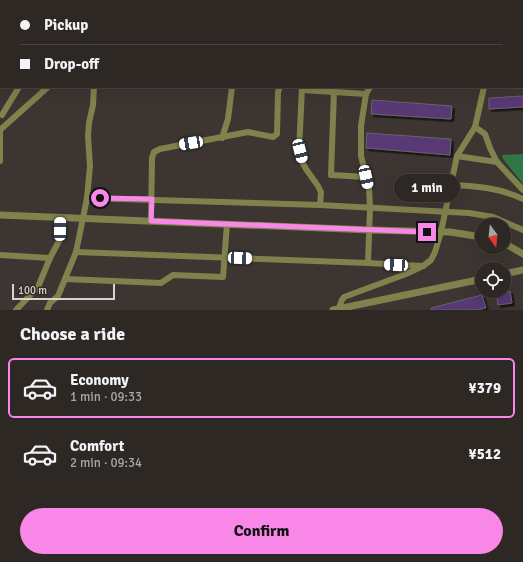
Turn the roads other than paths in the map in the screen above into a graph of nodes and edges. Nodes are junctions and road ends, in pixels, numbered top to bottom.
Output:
1 (18, 88) edge
2 (47, 88) edge
3 (94, 88) edge
4 (232, 88) edge
5 (280, 88) edge
6 (302, 88) edge
7 (369, 88) edge
8 (484, 88) edge
9 (334, 91) junction
10 (366, 94) junction
11 (1, 114) edge
12 (15, 118) junction
13 (475, 127) junction
14 (222, 138) junction
15 (457, 156) junction
16 (0, 161) edge
17 (497, 162) junction
18 (366, 177) junction
19 (452, 185) junction
20 (523, 190) edge
21 (87, 198) junction
22 (523, 198) edge
23 (152, 199) junction
24 (320, 206) junction
25 (370, 208) junction
26 (445, 211) junction
27 (0, 215) edge
28 (60, 217) junction
29 (83, 218) junction
30 (151, 221) junction
31 (227, 224) junction
32 (370, 230) junction
33 (523, 230) edge
34 (441, 232) junction
35 (475, 235) edge
36 (511, 247) edge
37 (76, 252) junction
38 (523, 254) edge
39 (0, 255) edge
40 (50, 258) junction
41 (224, 258) junction
42 (368, 263) junction
43 (423, 266) junction
44 (523, 270) edge
45 (511, 273) edge
46 (65, 279) junction
47 (475, 280) edge
48 (16, 310) edge
49 (47, 310) edge
50 (336, 310) edge

1 - 11 street
2 - 12 street
3 - 21 street
4 - 14 street
5 - 14 street
6 - 9 street
6 - 24 street
7 - 10 street
8 - 13 street
9 - 10 street
9 - 18 street
10 - 18 street
11 - 12 street
12 - 16 street
13 - 15 street
13 - 17 street
14 - 23 street
15 - 17 street
15 - 19 street
17 - 20 street
18 - 25 street
19 - 22 street
19 - 26 street
21 - 23 street
21 - 29 street
23 - 24 street
23 - 30 street
24 - 25 street
25 - 26 street
25 - 32 street
26 - 33 street
26 - 34 street
27 - 28 street
28 - 29 street
28 - 40 street
29 - 30 street
29 - 37 street
30 - 31 street
31 - 32 street
31 - 41 street
32 - 34 street
32 - 42 street
34 - 35 street
34 - 43 street
36 - 38 street
37 - 41 street
37 - 46 street
39 - 40 street
40 - 48 street
41 - 42 street
41 - 46 street
42 - 43 street
43 - 50 street
44 - 45 street
46 - 49 street
47 - 50 street

